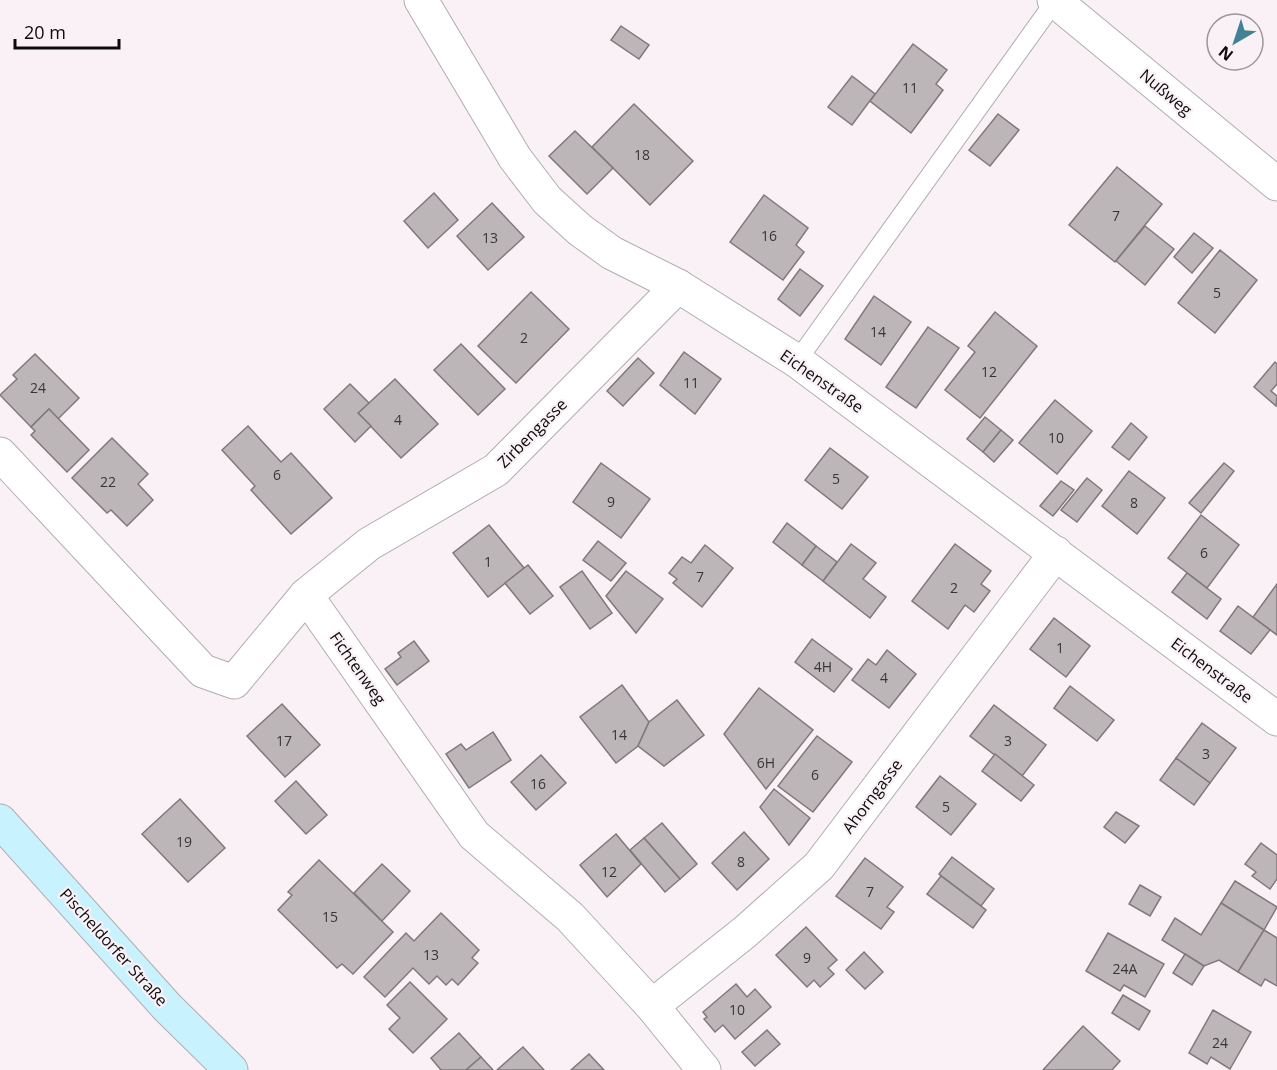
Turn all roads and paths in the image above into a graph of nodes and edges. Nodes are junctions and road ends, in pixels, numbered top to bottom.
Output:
1 (421, 0) edge
2 (1055, 0) edge
3 (1277, 184) edge
4 (678, 286) junction
5 (797, 361) junction
6 (0, 454) edge
7 (1056, 553) junction
8 (306, 595) junction
9 (1277, 719) edge
10 (0, 821) edge
11 (652, 1006) junction
12 (231, 1070) edge
13 (704, 1070) edge

1 - 4 street, Eichenstraße
2 - 3 street, Nußweg
2 - 5 lane
4 - 5 street, Eichenstraße
4 - 8 street, Zirbengasse
5 - 7 street, Eichenstraße
6 - 8 street
7 - 9 street, Eichenstraße
7 - 11 street, Ahorngasse
8 - 11 street, Fichtenweg
10 - 12 main road, Pischeldorfer Straße
11 - 13 street, Fichtenweg

